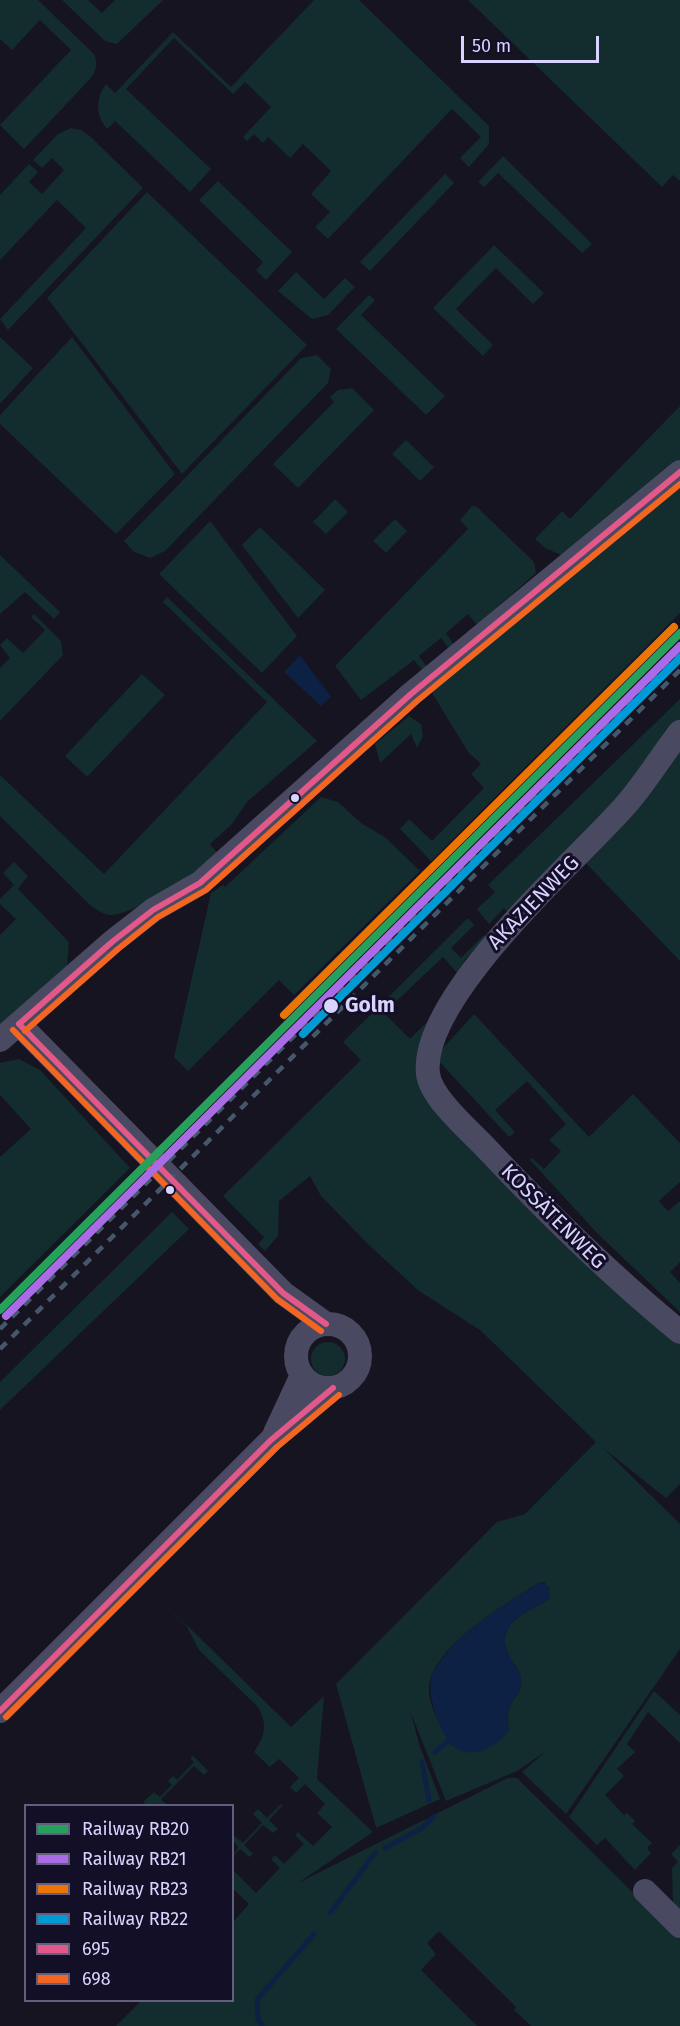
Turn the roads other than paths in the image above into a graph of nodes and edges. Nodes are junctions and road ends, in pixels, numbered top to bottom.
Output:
1 (680, 472) edge
2 (680, 732) edge
3 (19, 1024) junction
4 (0, 1040) edge
5 (435, 1091) joint
6 (283, 1293) junction
7 (326, 1324) junction
8 (680, 1332) edge
9 (300, 1341) junction
10 (302, 1375) junction
11 (333, 1388) junction
12 (271, 1440) junction
13 (0, 1711) edge
14 (645, 1891) dead end
15 (680, 1926) edge

1 - 3 street
2 - 5 street, AKAZIENWEG
3 - 4 street
3 - 6 street
5 - 8 street, KOSSÄTENWEG
6 - 7 street
6 - 9 street
7 - 9 street
7 - 11 street
9 - 10 street
10 - 11 street
10 - 12 street
11 - 12 street
12 - 13 street
14 - 15 street

